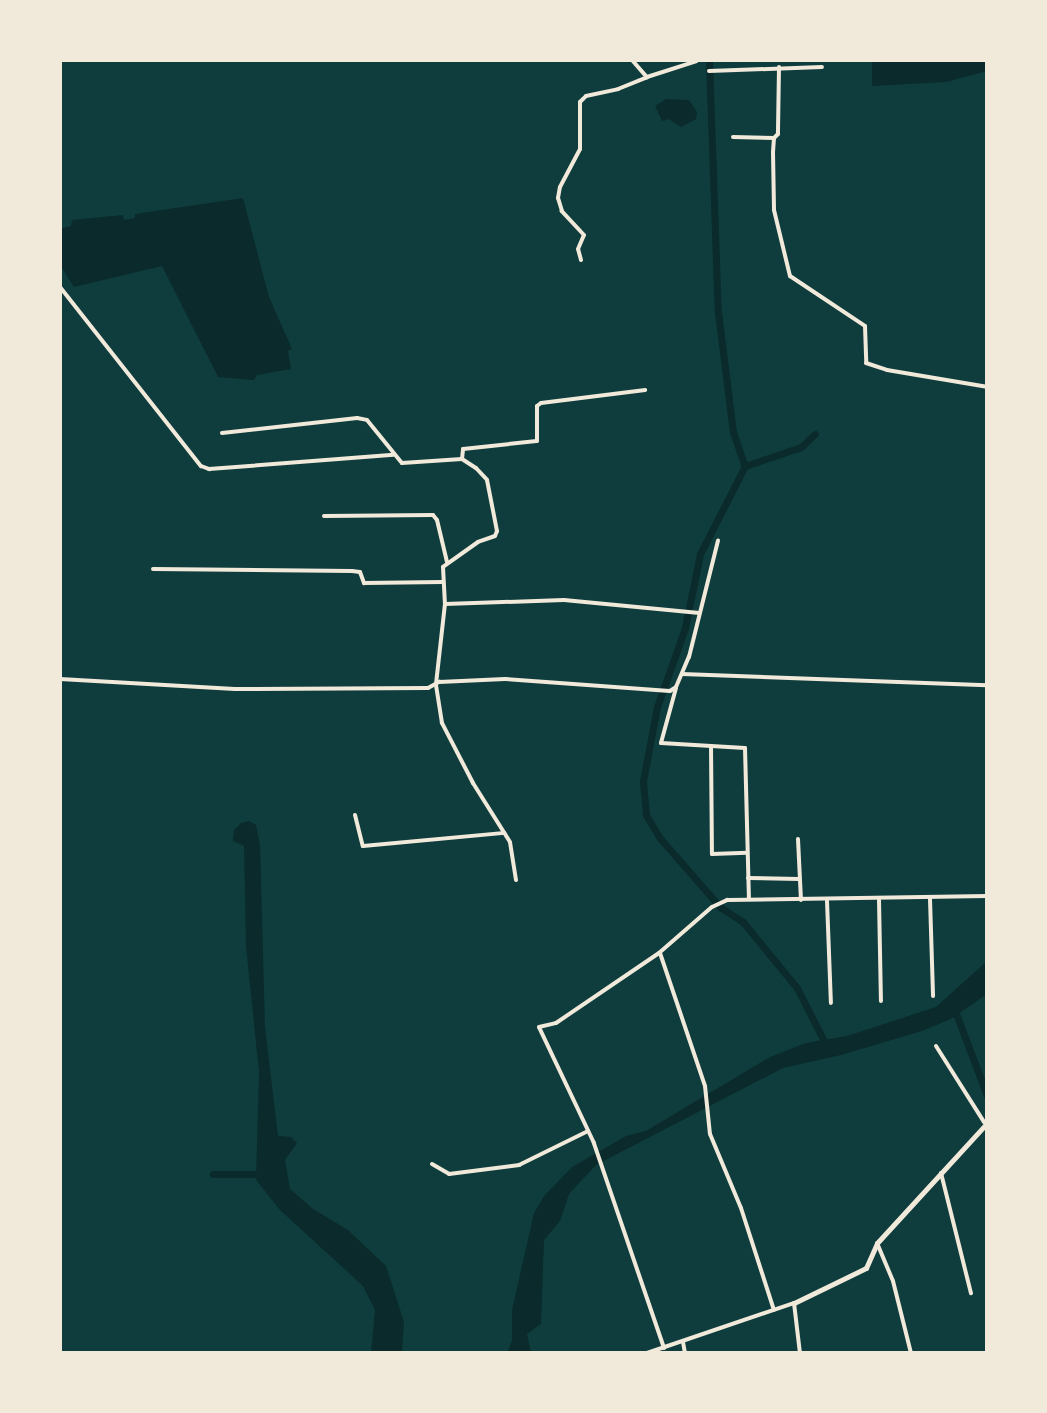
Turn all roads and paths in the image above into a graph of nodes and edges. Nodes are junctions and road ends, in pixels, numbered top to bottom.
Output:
1 (632, 60) edge
2 (697, 61) edge
3 (779, 67) junction
4 (822, 67) dead end
5 (709, 71) dead end
6 (647, 77) junction
7 (733, 137) dead end
8 (774, 138) junction
9 (581, 260) dead end
10 (60, 287) edge
11 (987, 387) edge
12 (645, 390) dead end
13 (222, 433) dead end
14 (393, 455) junction
15 (462, 459) junction
16 (324, 516) dead end
17 (718, 541) dead end
18 (447, 562) junction
19 (153, 569) dead end
20 (443, 582) junction
21 (445, 604) junction
22 (699, 613) junction
23 (682, 674) junction
24 (60, 679) edge
25 (436, 684) junction
26 (987, 685) edge
27 (676, 687) junction
28 (711, 746) junction
29 (355, 815) dead end
30 (504, 833) junction
31 (798, 839) dead end
32 (747, 853) junction
33 (748, 878) junction
34 (799, 879) junction
35 (516, 880) dead end
36 (987, 896) edge
37 (749, 899) junction
38 (930, 899) junction
39 (801, 900) junction
40 (879, 900) junction
41 (827, 901) junction
42 (659, 953) junction
43 (933, 996) dead end
44 (881, 1001) dead end
45 (831, 1003) dead end
46 (936, 1046) dead end
47 (986, 1123) edge
48 (588, 1131) junction
49 (432, 1164) dead end
50 (940, 1171) junction
51 (877, 1243) junction
52 (971, 1293) dead end
53 (794, 1303) junction
54 (774, 1310) junction
55 (683, 1342) junction
56 (664, 1348) junction
57 (647, 1353) edge
58 (685, 1353) edge
59 (800, 1353) edge
60 (911, 1353) edge

1 - 6 street
2 - 6 street
3 - 4 street
3 - 5 street
3 - 8 street
6 - 9 street
7 - 8 street
8 - 11 street
10 - 14 street
12 - 15 street
13 - 14 street
14 - 15 street
15 - 18 street
16 - 18 street
17 - 22 street
18 - 20 street
19 - 20 street
20 - 21 street
21 - 22 street
21 - 25 street
22 - 23 street
23 - 26 street
23 - 27 street
24 - 25 street
25 - 27 street
25 - 30 street
27 - 28 street
28 - 32 street
28 - 32 street
29 - 30 street
30 - 35 street
31 - 34 street
32 - 33 street
33 - 34 street
33 - 37 street
34 - 39 street
36 - 38 street
37 - 39 street
37 - 42 street
38 - 40 street
38 - 43 street
39 - 41 street
40 - 41 street
40 - 44 street
41 - 45 street
42 - 48 street
42 - 54 street
46 - 47 street
47 - 50 street
48 - 49 street
48 - 56 street
50 - 51 street
50 - 52 street
51 - 53 street
51 - 60 street
53 - 54 street
53 - 59 street
54 - 55 street
55 - 56 street
55 - 58 street
56 - 57 street

